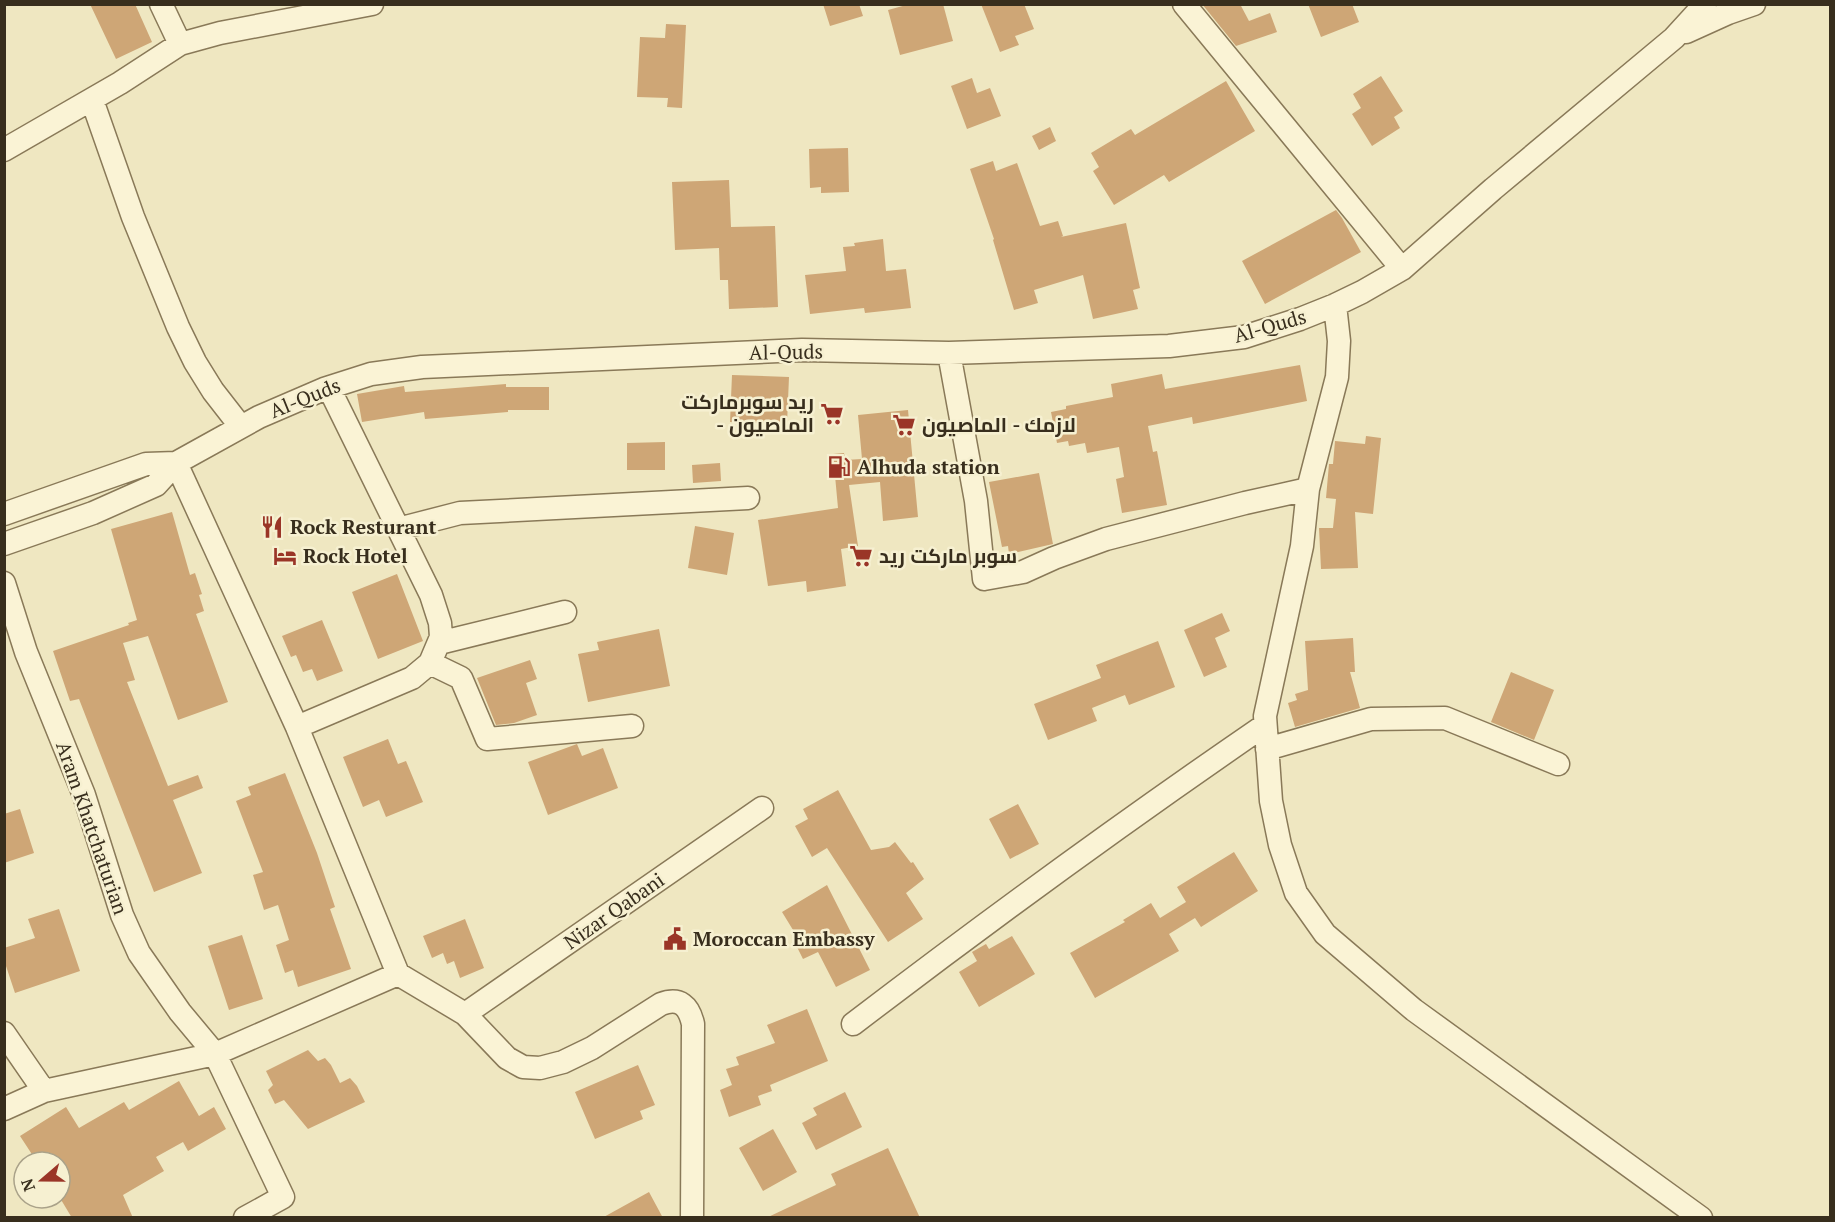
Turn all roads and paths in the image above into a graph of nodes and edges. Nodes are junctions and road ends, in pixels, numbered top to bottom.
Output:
1 (161, 4) edge
2 (372, 4) edge
3 (1184, 4) edge
4 (1705, 4) edge
5 (1754, 4) edge
6 (1674, 38) junction
7 (180, 44) junction
8 (92, 100) junction
9 (4, 150) edge
10 (1402, 269) junction
11 (1335, 305) junction
12 (949, 353) junction
13 (328, 387) junction
14 (241, 427) junction
15 (176, 463) junction
16 (1308, 489) junction
17 (748, 498) dead end
18 (4, 514) edge
19 (398, 529) junction
20 (4, 544) edge
21 (4, 583) edge
22 (565, 612) dead end
23 (440, 643) junction
24 (430, 663) junction
25 (1265, 725) junction
26 (632, 726) dead end
27 (297, 727) junction
28 (1267, 749) junction
29 (1558, 764) dead end
30 (762, 808) dead end
31 (398, 974) junction
32 (465, 1014) junction
33 (853, 1024) dead end
34 (4, 1033) edge
35 (215, 1054) junction
36 (44, 1091) junction
37 (4, 1109) edge
38 (245, 1218) edge
39 (692, 1218) edge
40 (1701, 1218) edge

1 - 7 street
2 - 7 street
3 - 10 street
4 - 6 street
5 - 6 street
6 - 10 street, Al-Quds
7 - 8 street
8 - 9 street
8 - 14 street
10 - 11 street, Al-Quds
11 - 12 street, Al-Quds
11 - 16 street
12 - 13 street, Al-Quds
12 - 16 street
13 - 14 street, Al-Quds
13 - 19 street
14 - 15 street, Al-Quds
15 - 18 street, Al-Quds
15 - 20 street, Al-Quds
15 - 27 street
16 - 25 street
17 - 19 street
19 - 23 street
21 - 35 street, Aram Khatchaturian
22 - 23 street
23 - 24 street
24 - 26 street
24 - 27 street
25 - 28 street
25 - 33 street
27 - 31 street
28 - 29 street
28 - 40 street
30 - 32 street, Nizar Qabani
31 - 32 street
31 - 35 street
32 - 39 street
34 - 36 street
35 - 36 street
35 - 38 street, Aram Khatchaturian
36 - 37 street

